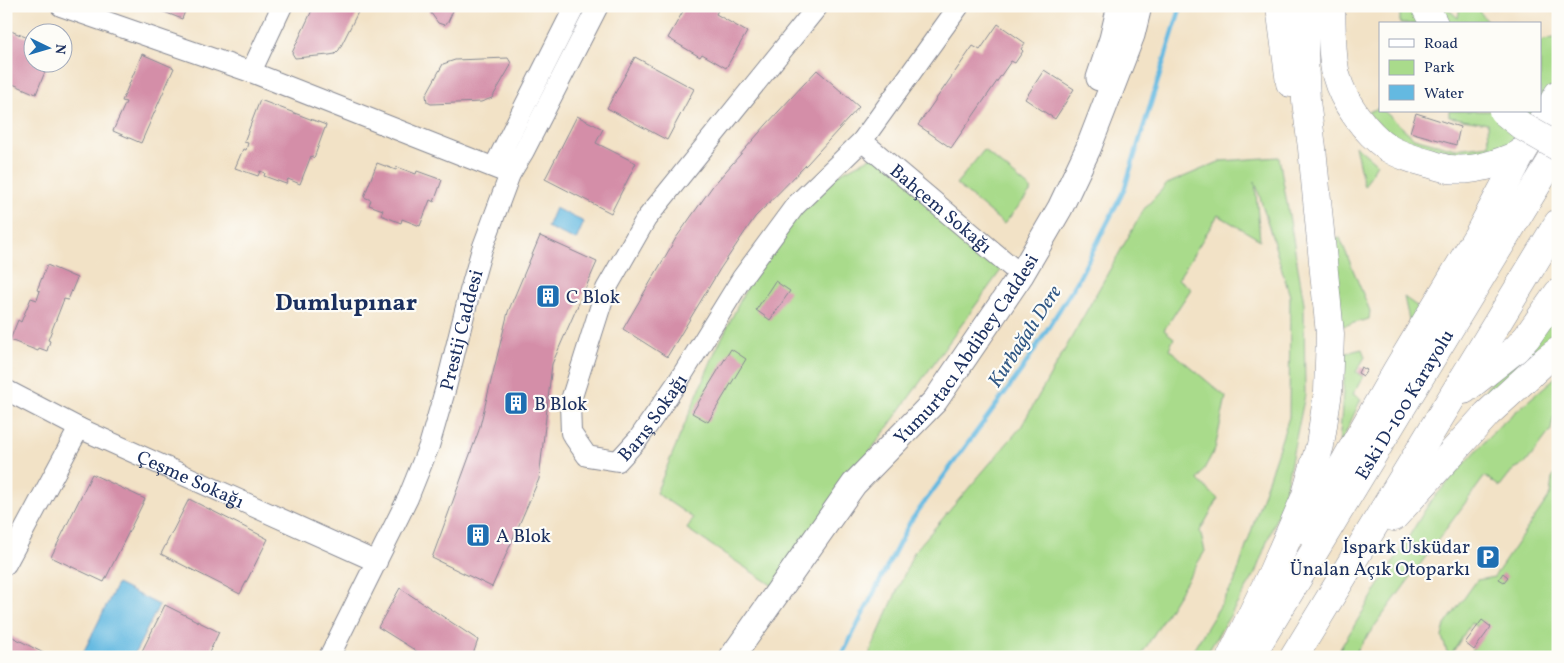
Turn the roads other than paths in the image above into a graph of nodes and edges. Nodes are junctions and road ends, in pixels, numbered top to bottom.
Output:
1 (61, 6) edge
2 (282, 6) edge
3 (575, 6) edge
4 (598, 6) edge
5 (818, 6) edge
6 (958, 6) edge
7 (1120, 6) edge
8 (1140, 6) edge
9 (1305, 6) edge
10 (1331, 6) edge
11 (1425, 6) edge
12 (1279, 11) edge
13 (1433, 22) edge
14 (251, 72) junction
15 (1558, 94) edge
16 (1504, 112) edge
17 (862, 141) junction
18 (1558, 149) edge
19 (1522, 153) junction
20 (502, 171) junction
21 (1558, 223) edge
22 (1016, 271) junction
23 (1324, 276) junction
24 (1558, 293) edge
25 (1558, 351) edge
26 (6, 390) edge
27 (1449, 402) junction
28 (79, 428) junction
29 (377, 562) junction
30 (6, 564) edge
31 (1348, 568) junction
32 (329, 657) edge
33 (732, 657) edge
34 (1233, 657) edge
35 (1250, 657) edge
36 (1294, 657) edge

1 - 14 street
2 - 14 street
3 - 20 street, Prestij Caddesi
4 - 20 street, Prestij Caddesi
5 - 17 street, Barış Sokağı
6 - 17 street
7 - 22 main road
8 - 22 main road, Yumurtacı Abdibey Caddesi
9 - 23 highway
10 - 19 highway
11 - 13 highway
12 - 23 highway
14 - 20 street
15 - 19 highway
16 - 18 highway, bridge
17 - 22 street, Bahçem Sokağı
18 - 35 highway, Eski D-100 Karayolu
19 - 34 highway
20 - 29 street, Prestij Caddesi
21 - 27 highway, Eski D-100 Karayolu
22 - 33 main road, Yumurtacı Abdibey Caddesi
23 - 34 highway
24 - 27 highway
25 - 31 highway
26 - 28 street, Çeşme Sokağı
27 - 31 highway, Eski D-100 Karayolu
28 - 29 street, Çeşme Sokağı
28 - 30 street
29 - 32 street, Prestij Caddesi
31 - 36 highway

